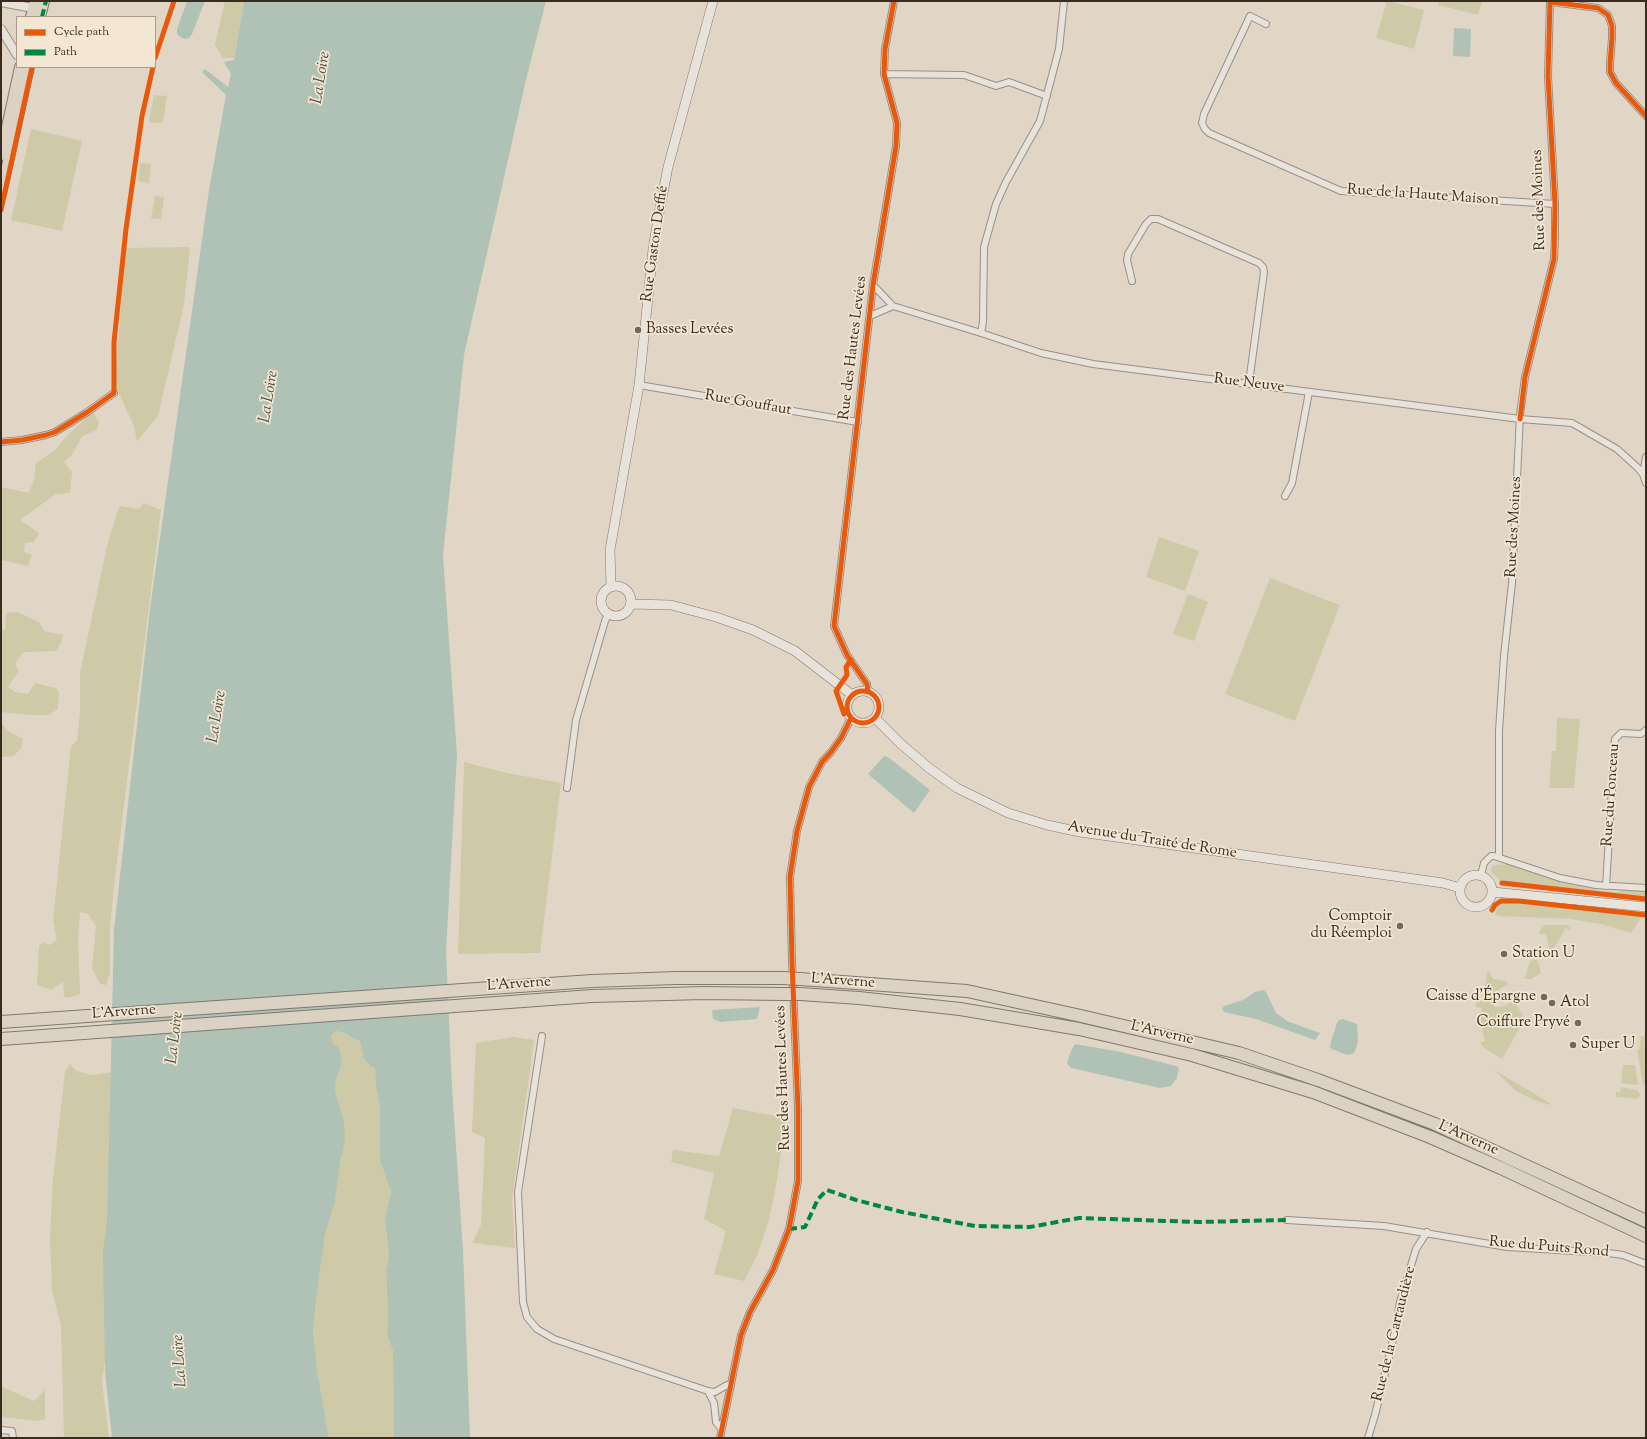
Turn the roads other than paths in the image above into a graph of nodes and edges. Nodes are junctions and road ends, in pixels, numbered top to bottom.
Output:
1 (44, 1) edge
2 (713, 1) edge
3 (894, 1) edge
4 (1064, 1) edge
5 (1, 2) edge
6 (1550, 2) edge
7 (34, 11) edge
8 (40, 16) edge
9 (1266, 24) dead end
10 (1, 29) edge
11 (16, 53) edge
12 (20, 68) edge
13 (29, 68) edge
14 (884, 74) junction
15 (1047, 96) junction
16 (1646, 116) edge
17 (1, 155) edge
18 (1, 194) edge
19 (1556, 204) junction
20 (1132, 281) dead end
21 (873, 285) junction
22 (893, 306) junction
23 (870, 316) junction
24 (981, 333) junction
25 (1249, 383) junction
26 (639, 385) junction
27 (1309, 392) junction
28 (114, 393) dead end
29 (1520, 418) junction
30 (858, 422) junction
31 (1, 442) edge
32 (1646, 457) edge
33 (1643, 474) junction
34 (1646, 483) edge
35 (1285, 496) dead end
36 (611, 587) junction
37 (631, 604) junction
38 (608, 614) junction
39 (868, 692) junction
40 (852, 695) junction
41 (850, 718) junction
42 (875, 718) junction
43 (1646, 730) edge
44 (567, 788) dead end
45 (1500, 858) junction
46 (1481, 875) junction
47 (1606, 886) junction
48 (1460, 888) junction
49 (1646, 888) edge
50 (1493, 892) junction
51 (1646, 907) edge
52 (1, 1022) edge
53 (542, 1036) dead end
54 (1, 1039) edge
55 (1287, 1220) dead end
56 (1646, 1221) edge
57 (1427, 1232) junction
58 (1646, 1236) edge
59 (1646, 1264) edge
60 (731, 1386) junction
61 (708, 1391) junction
62 (721, 1428) junction
63 (1, 1430) edge
64 (12, 1438) edge
65 (720, 1438) edge
66 (1368, 1438) edge

1 - 8 main road
2 - 26 main road, Rue Gaston Deffié
3 - 14 street, Rue des Hautes Levées
4 - 15 street
5 - 7 street
6 - 16 street
6 - 19 street, Rue des Moines
9 - 19 street, Rue de la Haute Maison
10 - 11 street
12 - 17 main road
13 - 18 main road
14 - 15 street
14 - 21 street, Rue des Hautes Levées
15 - 24 street
19 - 29 street, Rue des Moines
20 - 25 street
21 - 22 street
21 - 23 street, Rue des Hautes Levées
22 - 23 street
22 - 24 street, Rue Neuve
23 - 30 street, Rue des Hautes Levées
24 - 25 street, Rue Neuve
25 - 27 street, Rue Neuve
26 - 30 street, Rue Gouffaut
26 - 36 main road, Rue Gaston Deffié
27 - 29 street, Rue Neuve
27 - 35 street
28 - 31 street
29 - 33 street, Rue Neuve
29 - 45 street, Rue des Moines
30 - 39 street, Rue des Hautes Levées
32 - 33 street
33 - 34 street
36 - 37 main road
36 - 38 main road
37 - 38 main road
37 - 40 main road
38 - 44 street
39 - 40 main road
39 - 42 main road
40 - 41 main road
41 - 42 main road
41 - 60 street, Rue des Hautes Levées
42 - 48 main road, Avenue du Traité de Rome
43 - 47 street, Rue du Ponceau
45 - 46 street
45 - 47 street
46 - 48 main road
46 - 50 main road
47 - 49 street
48 - 50 main road
50 - 51 main road
52 - 56 highway, L'Arverne, bridge
53 - 61 street
54 - 58 highway, L'Arverne, bridge
55 - 57 street, Rue du Puits Rond
57 - 59 street, Rue du Puits Rond
57 - 66 street, Rue de la Cartaudière
60 - 61 street
60 - 62 street, Rue des Hautes Levées
61 - 62 street
62 - 65 street, Rue des Hautes Levées
63 - 64 street

